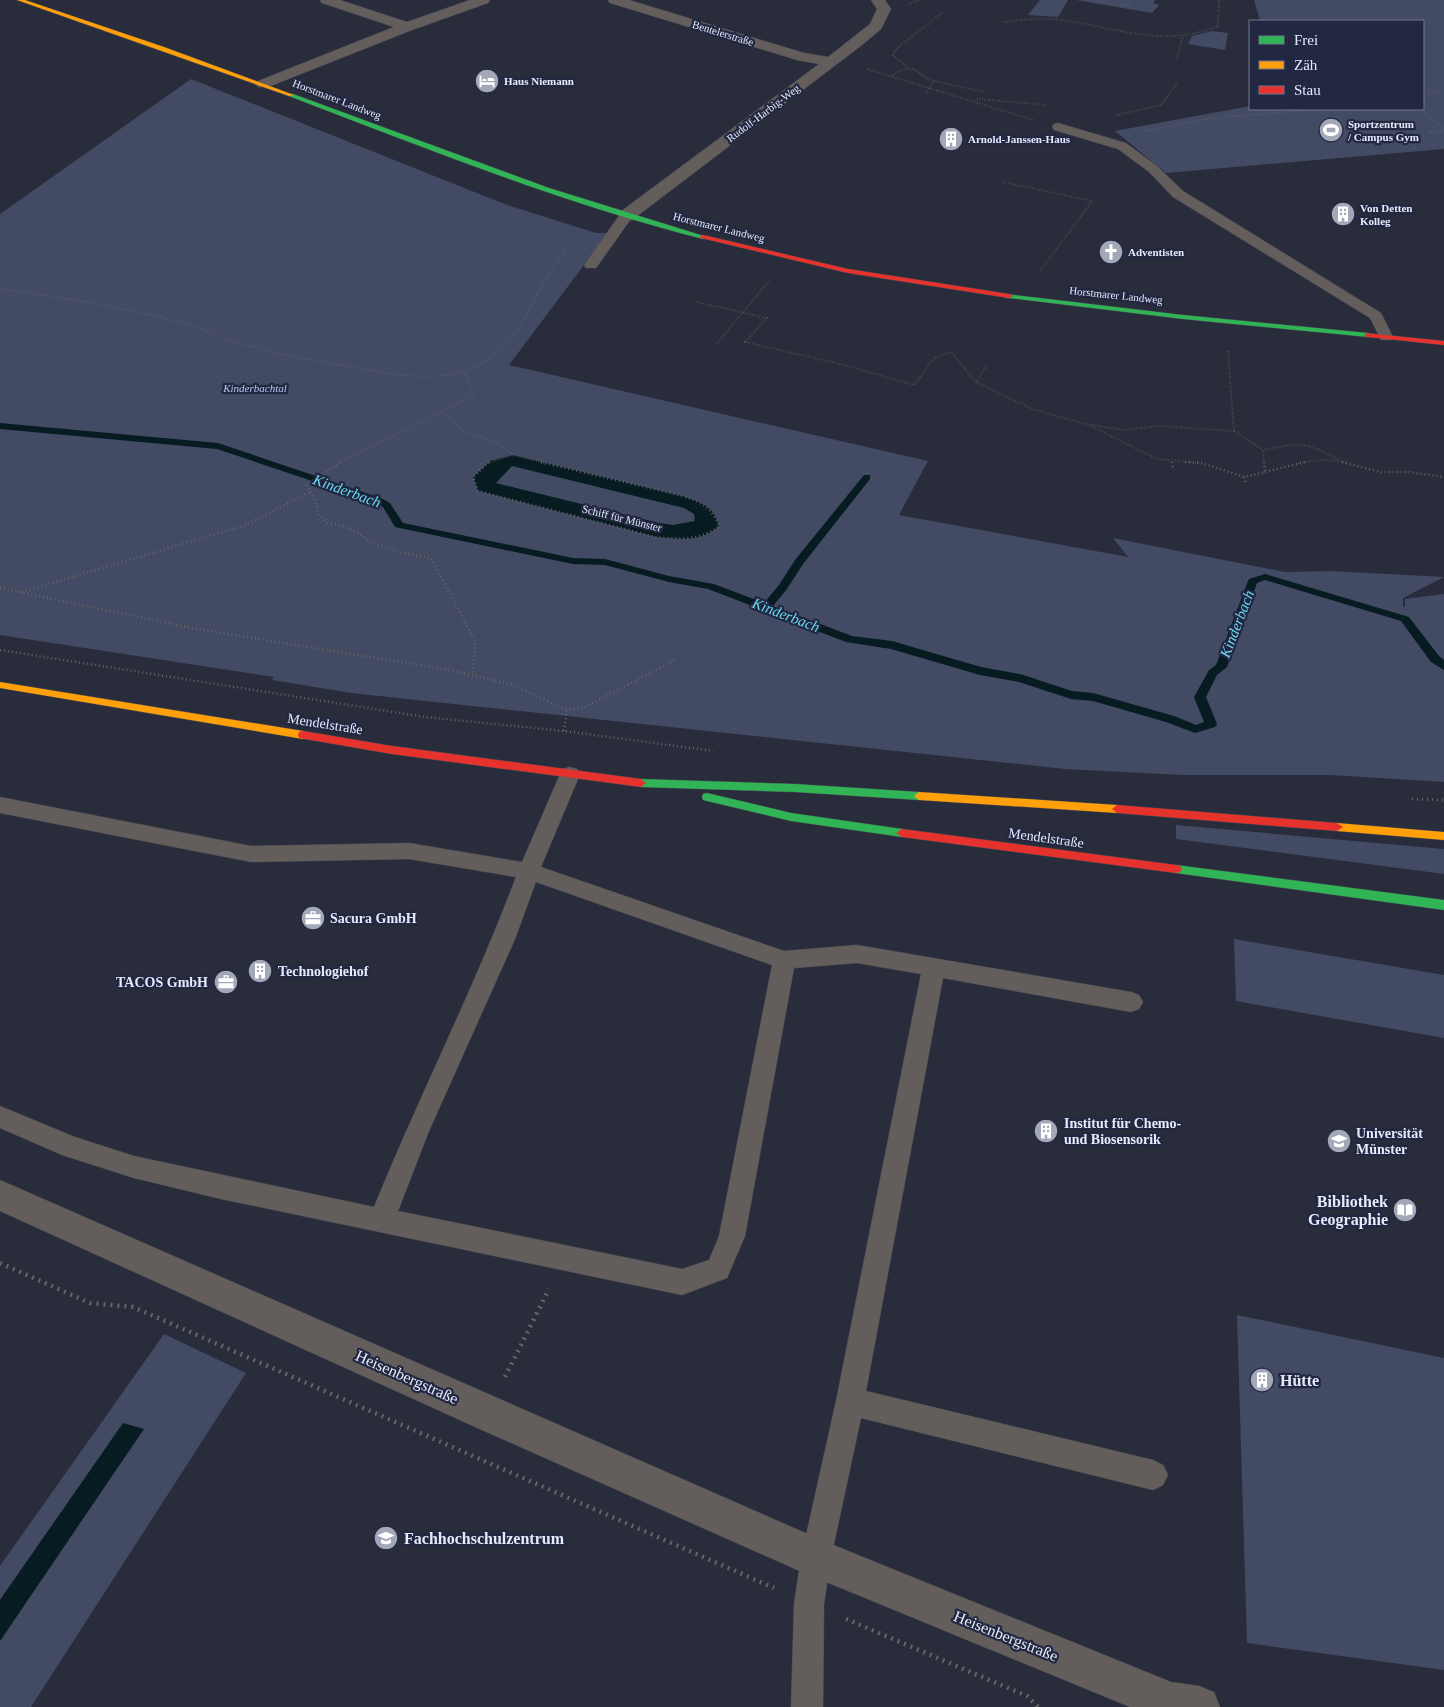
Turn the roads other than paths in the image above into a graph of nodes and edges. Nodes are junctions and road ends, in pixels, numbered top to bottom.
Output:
1 (20, 0) edge
2 (327, 0) edge
3 (483, 0) edge
4 (615, 0) edge
5 (878, 0) edge
6 (408, 27) junction
7 (831, 62) junction
8 (264, 84) junction
9 (1058, 127) road end
10 (626, 216) junction
11 (591, 265) dead end
12 (1386, 337) junction
13 (1444, 343) edge
14 (0, 685) edge
15 (570, 774) junction
16 (647, 784) junction
17 (0, 805) edge
18 (1444, 836) edge
19 (529, 871) junction
20 (1444, 905) edge
21 (784, 960) junction
22 (934, 968) junction
23 (1131, 1002) dead end
24 (0, 1116) edge
25 (0, 1195) edge
26 (382, 1219) junction
27 (850, 1401) junction
28 (1152, 1475) dead end
29 (816, 1558) junction
30 (806, 1707) edge
31 (1199, 1707) edge

1 - 8 street, Horstmarer Landweg
2 - 6 street
3 - 6 street
4 - 7 street, Bentelerstraße
5 - 7 street, Rudolf-Harbig-Weg
6 - 8 street
7 - 10 street, Rudolf-Harbig-Weg
8 - 10 street, Horstmarer Landweg
9 - 12 lane
10 - 11 lane
10 - 12 street, Horstmarer Landweg
12 - 13 street, Horstmarer Landweg
14 - 15 street, Mendelstraße
15 - 16 street, Mendelstraße
15 - 19 lane
16 - 18 street, Mendelstraße
16 - 20 street, Mendelstraße
17 - 19 lane
19 - 21 lane
19 - 26 lane
21 - 22 lane
21 - 26 lane
22 - 23 lane
22 - 27 lane
24 - 26 lane
25 - 29 street, Heisenbergstraße
27 - 28 lane
27 - 29 lane
29 - 30 lane
29 - 31 street, Heisenbergstraße

